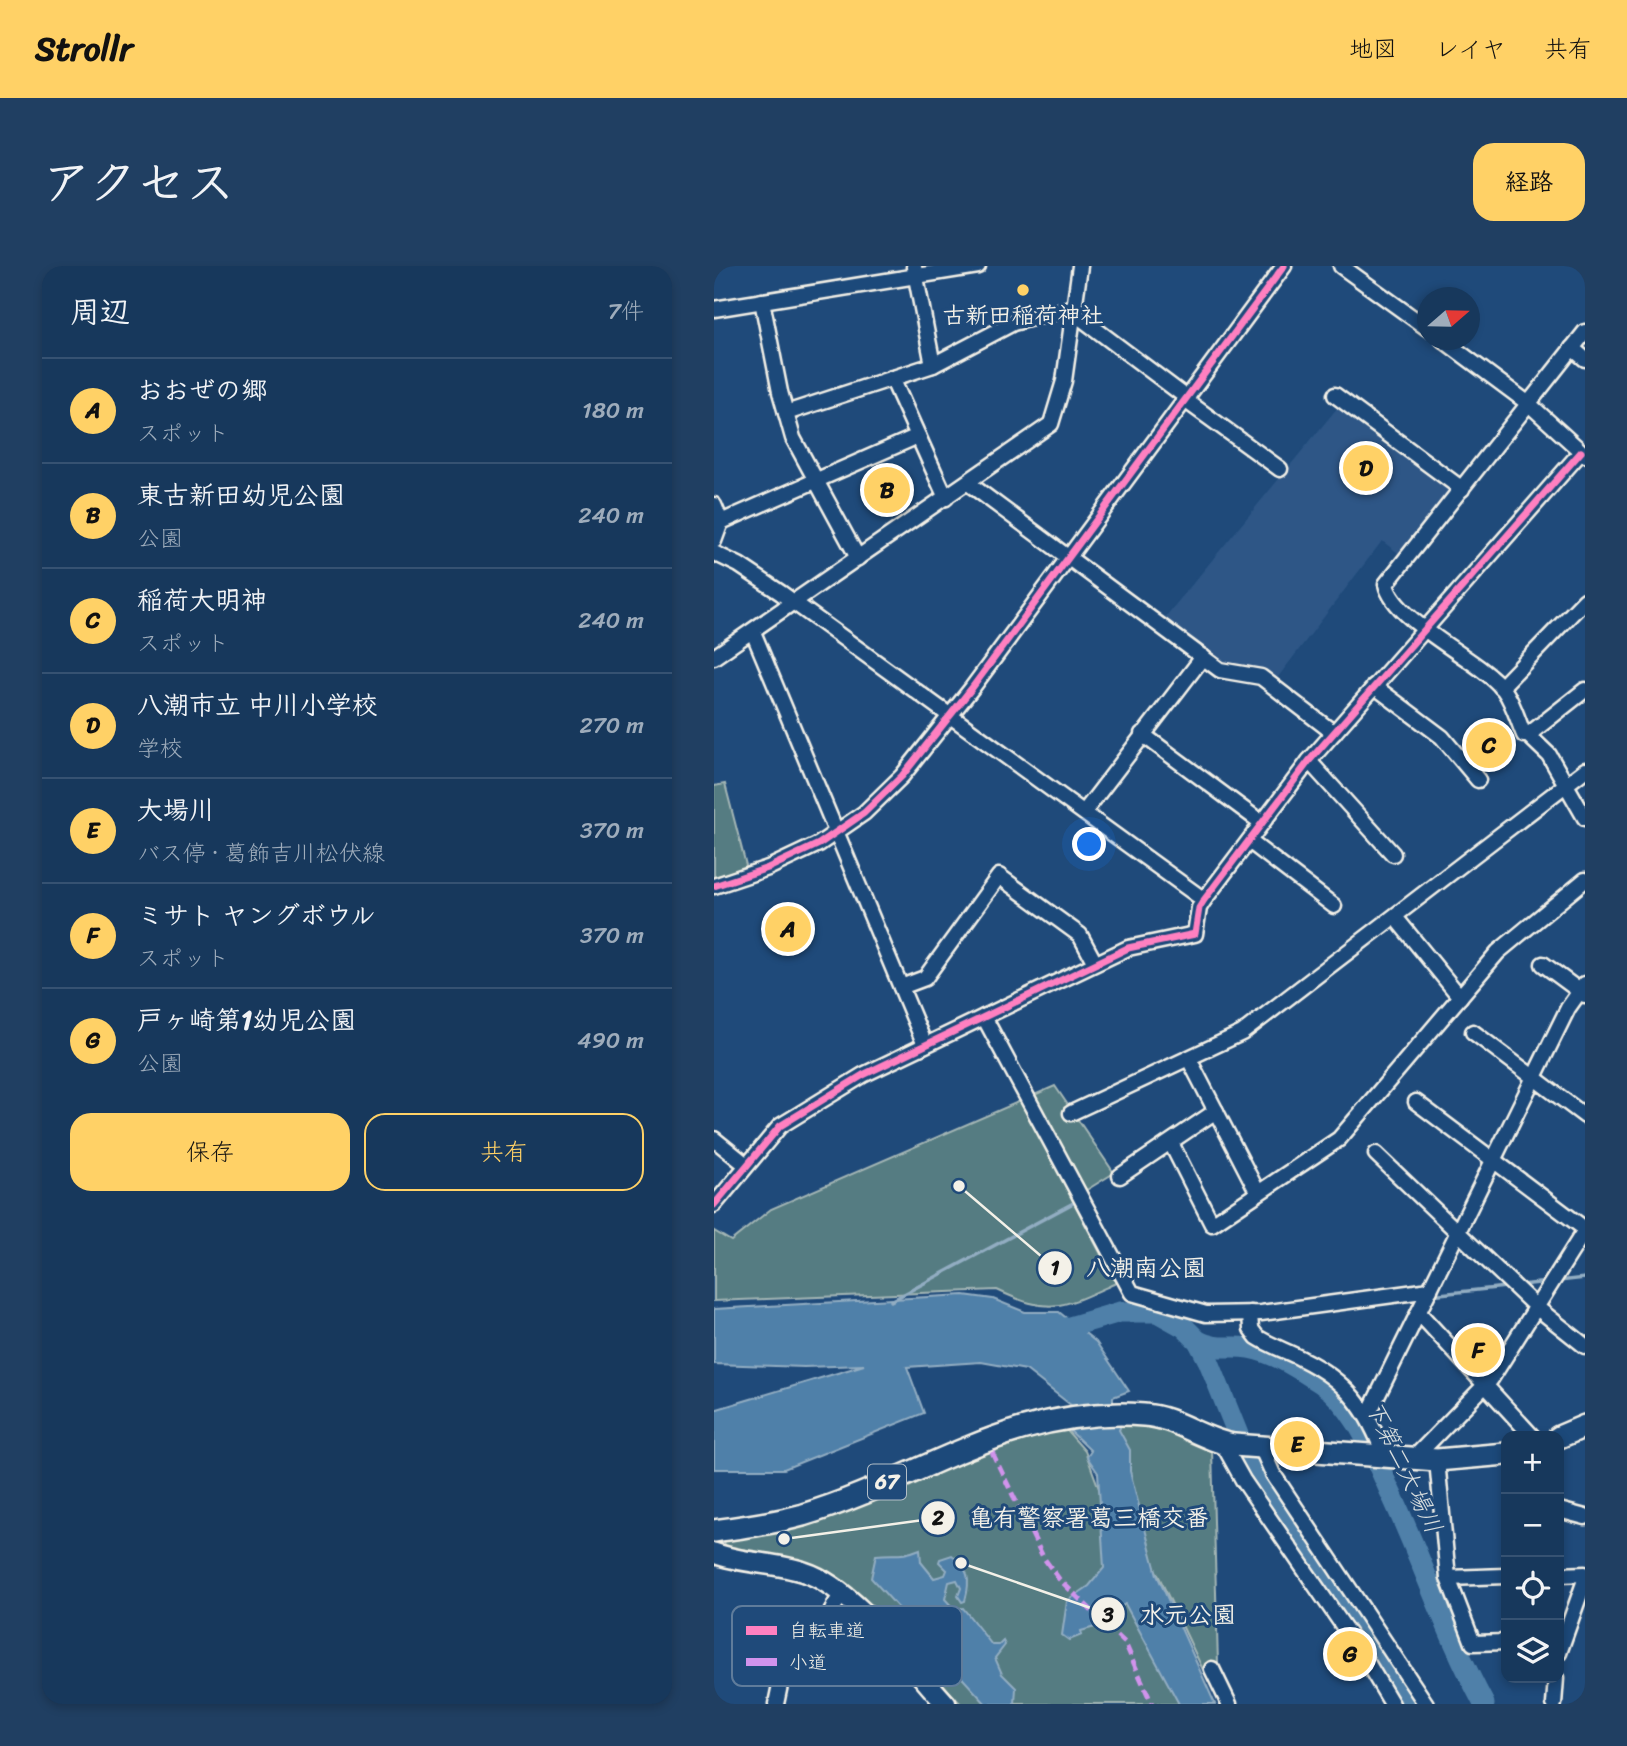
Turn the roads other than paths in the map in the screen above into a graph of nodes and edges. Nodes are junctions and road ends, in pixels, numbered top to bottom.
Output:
1 (978, 266) edge
2 (1080, 266) edge
3 (1283, 266) edge
4 (1341, 266) edge
5 (913, 270) edge
6 (762, 301) junction
7 (714, 309) edge
8 (1074, 310) junction
9 (1417, 321) edge
10 (1585, 331) edge
11 (1572, 348) junction
12 (1456, 350) edge
13 (1585, 359) edge
14 (933, 365) junction
15 (892, 378) junction
16 (1335, 395) dead end
17 (1186, 399) junction
18 (1529, 404) junction
19 (786, 413) junction
20 (918, 436) junction
21 (1583, 454) edge
22 (1280, 469) dead end
23 (816, 481) junction
24 (968, 483) junction
25 (1462, 489) junction
26 (946, 498) junction
27 (714, 505) edge
28 (721, 522) junction
29 (714, 541) edge
30 (714, 553) edge
31 (858, 558) junction
32 (1068, 558) junction
33 (1585, 600) edge
34 (795, 604) junction
35 (1424, 629) junction
36 (753, 632) junction
37 (714, 657) edge
38 (1203, 657) junction
39 (1374, 686) junction
40 (1501, 687) junction
41 (1585, 690) edge
42 (949, 715) junction
43 (1334, 733) junction
44 (1142, 734) junction
45 (1528, 735) junction
46 (1309, 761) junction
47 (1585, 770) edge
48 (1478, 780) dead end
49 (1567, 785) junction
50 (1085, 811) junction
51 (1585, 818) edge
52 (1262, 823) junction
53 (836, 833) junction
54 (1249, 841) junction
55 (1393, 854) dead end
56 (1585, 880) edge
57 (714, 886) edge
58 (1204, 900) junction
59 (1334, 906) dead end
60 (1395, 917) junction
61 (1095, 962) junction
62 (1543, 964) dead end
63 (901, 987) junction
64 (1583, 990) edge
65 (1460, 997) junction
66 (984, 1017) junction
67 (1473, 1032) dead end
68 (925, 1045) junction
69 (1189, 1059) junction
70 (1533, 1078) junction
71 (1416, 1102) dead end
72 (1216, 1111) junction
73 (1071, 1113) dead end
74 (1585, 1116) edge
75 (714, 1139) edge
76 (1171, 1143) junction
77 (1376, 1154) dead end
78 (1494, 1160) junction
79 (745, 1164) junction
80 (1120, 1176) dead end
81 (1258, 1193) junction
82 (714, 1205) edge
83 (1585, 1229) edge
84 (1458, 1232) junction
85 (1430, 1290) junction
86 (1536, 1307) junction
87 (1250, 1313) junction
88 (1419, 1313) junction
89 (1585, 1346) edge
90 (1485, 1385) junction
91 (1368, 1415) junction
92 (1585, 1426) edge
93 (1527, 1431) edge
94 (1564, 1435) edge
95 (1229, 1444) junction
96 (1260, 1447) junction
97 (1501, 1454) edge
98 (1377, 1456) junction
99 (1413, 1458) junction
100 (1437, 1460) junction
101 (1564, 1511) edge
102 (1585, 1517) edge
103 (714, 1531) edge
104 (714, 1553) edge
105 (1585, 1574) edge
106 (1564, 1575) edge
107 (1501, 1576) edge
108 (1448, 1578) junction
109 (1585, 1580) edge
110 (843, 1594) junction
111 (834, 1606) edge
112 (854, 1606) edge
113 (1564, 1639) edge
114 (1501, 1643) edge
115 (1212, 1669) dead end
116 (1556, 1683) edge
117 (780, 1686) edge
118 (929, 1686) edge
119 (776, 1704) edge
120 (946, 1704) edge
121 (1229, 1704) edge
122 (1392, 1704) edge
123 (1426, 1704) edge
124 (1554, 1704) edge

1 - 5 street
2 - 8 street
3 - 17 street
4 - 9 street
5 - 6 street
5 - 14 street
6 - 7 street
6 - 19 street
8 - 14 street
8 - 17 street
8 - 24 street
10 - 11 street
11 - 13 street
11 - 18 street
12 - 18 street
14 - 15 street
15 - 19 street
15 - 20 street
16 - 25 street
17 - 22 street
17 - 32 street
18 - 21 street
18 - 25 street
19 - 23 street
20 - 23 street
20 - 26 street
21 - 35 street
23 - 28 street
23 - 31 street
24 - 26 street
24 - 32 street
25 - 35 street
26 - 31 street
27 - 28 street
28 - 29 street
30 - 34 street
31 - 34 street
32 - 38 street
32 - 42 street
33 - 40 street
34 - 36 street
34 - 42 street
35 - 39 street
35 - 40 street
36 - 37 street
36 - 53 street
38 - 43 street
38 - 44 street
39 - 43 street
39 - 48 street
40 - 45 street
41 - 45 street
42 - 50 street
42 - 53 street
43 - 46 street
44 - 50 street
44 - 52 street
45 - 49 street
46 - 52 street
46 - 55 street
47 - 49 street
49 - 51 street
49 - 60 street
50 - 58 street
52 - 54 street
53 - 57 street
53 - 63 street
54 - 58 street
54 - 59 street
56 - 65 street
58 - 61 street
60 - 65 street
60 - 69 street
61 - 63 street
61 - 66 street
62 - 64 street
63 - 68 street
64 - 70 street
65 - 81 street
66 - 68 street
66 - 87 street
67 - 70 street
68 - 79 street
69 - 72 street
69 - 73 street
70 - 74 street
70 - 78 street
71 - 78 street
72 - 76 street
72 - 81 street
75 - 79 street
76 - 80 street
76 - 81 street
77 - 84 street
78 - 83 street
78 - 84 street
79 - 82 street
83 - 86 street
84 - 85 street
84 - 86 street
85 - 87 street
85 - 88 street
86 - 89 street
86 - 90 street
87 - 91 street
88 - 90 street
88 - 91 street
90 - 93 street
90 - 99 street
91 - 98 street
92 - 94 main road
95 - 96 main road, 67
95 - 103 main road, 67
95 - 122 street
96 - 98 main road, 67
96 - 123 street
97 - 100 main road, 67
98 - 99 main road, 67
99 - 100 main road, 67
100 - 108 street
101 - 102 street
104 - 110 street
105 - 106 street
107 - 108 street
108 - 114 street
109 - 113 street
110 - 111 street
110 - 112 street
115 - 121 street
116 - 124 street
117 - 119 street
118 - 120 street

